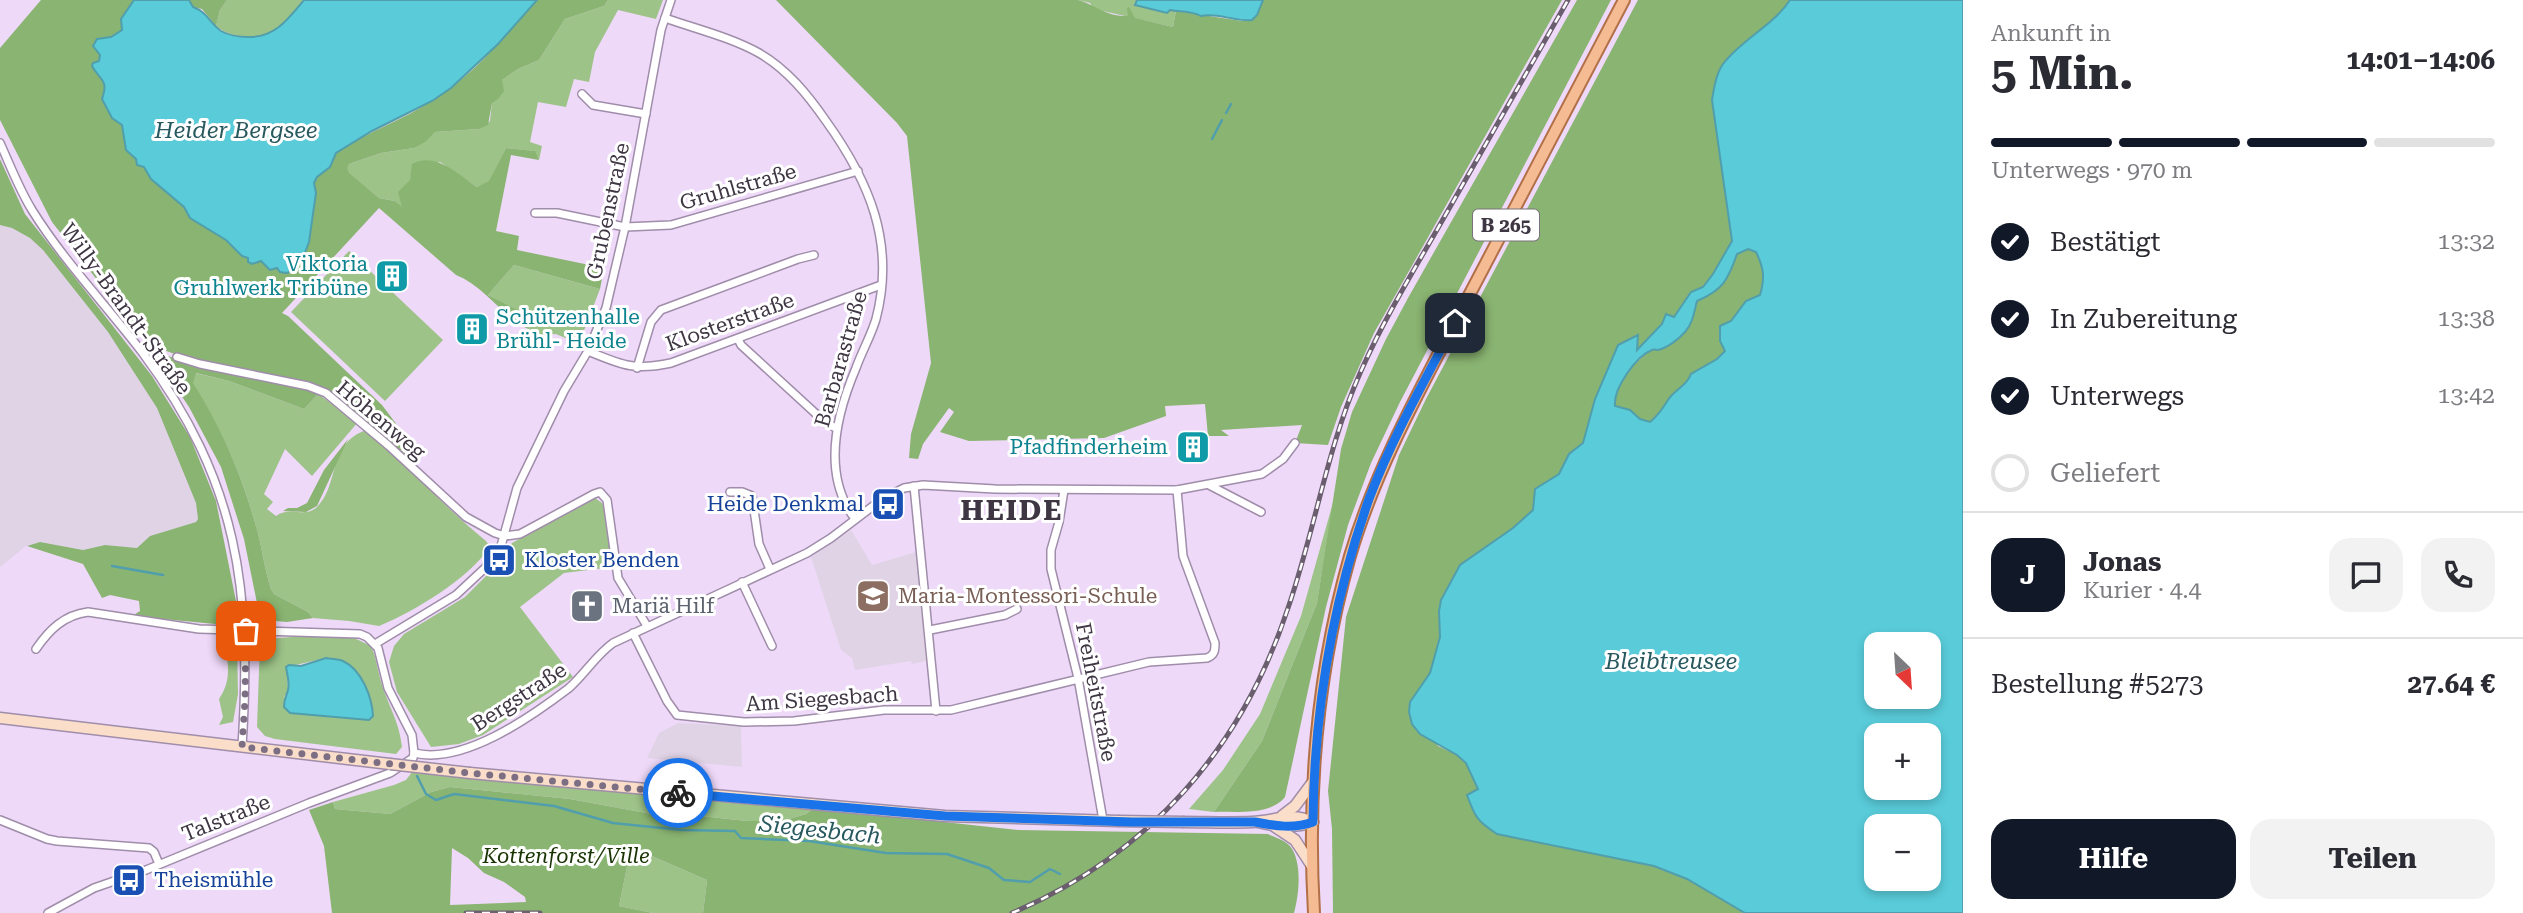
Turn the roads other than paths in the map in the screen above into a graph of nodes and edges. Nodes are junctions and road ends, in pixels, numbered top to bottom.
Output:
1 (671, 0) edge
2 (1624, 0) edge
3 (665, 18) junction
4 (582, 94) dead end
5 (646, 114) junction
6 (0, 143) edge
7 (858, 170) junction
8 (535, 213) dead end
9 (625, 227) junction
10 (814, 255) dead end
11 (881, 285) junction
12 (738, 339) junction
13 (589, 351) junction
14 (177, 357) dead end
15 (637, 368) junction
16 (836, 428) junction
17 (1295, 443) dead end
18 (1208, 485) junction
19 (914, 486) junction
20 (1064, 489) junction
21 (1177, 490) junction
22 (730, 492) dead end
23 (1261, 512) dead end
24 (855, 519) junction
25 (505, 536) junction
26 (770, 569) junction
27 (742, 582) junction
28 (1017, 609) dead end
29 (647, 626) junction
30 (930, 630) junction
31 (246, 631) junction
32 (633, 634) junction
33 (375, 644) junction
34 (772, 646) dead end
35 (36, 649) dead end
36 (1079, 678) junction
37 (936, 711) junction
38 (0, 718) edge
39 (242, 747) junction
40 (414, 753) junction
41 (1313, 782) junction
42 (1281, 816) junction
43 (0, 820) edge
44 (1103, 820) junction
45 (1255, 822) junction
46 (1313, 822) junction
47 (1273, 826) junction
48 (159, 864) junction
49 (1312, 866) junction
50 (48, 913) edge
51 (1314, 913) edge

1 - 3 street, Grubenstraße
2 - 41 main road, B 265
3 - 5 street, Grubenstraße
3 - 7 street, Barbarastraße
4 - 5 street
5 - 9 street, Grubenstraße
6 - 31 street, Willy-Brandt-Straße
7 - 9 street, Gruhlstraße
7 - 11 street, Barbarastraße
8 - 9 street, Gruhlstraße
9 - 13 street, Grubenstraße
10 - 15 street
11 - 12 street, Klosterstraße
11 - 16 street, Barbarastraße
12 - 15 street, Klosterstraße
12 - 16 street
13 - 15 street, Klosterstraße
13 - 25 street, Grubenstraße
14 - 25 street, Höhenweg
16 - 24 street, Barbarastraße
17 - 18 street
18 - 21 street
18 - 23 street
19 - 20 street
19 - 24 street, Bergstraße
19 - 30 street
20 - 21 street
20 - 36 street, Freiheitstraße
21 - 36 street, Am Siegesbach
22 - 26 street
24 - 26 street, Bergstraße
25 - 29 street
25 - 33 street
26 - 27 street, Bergstraße
27 - 29 street, Bergstraße
27 - 34 street
28 - 30 street
29 - 32 street, Bergstraße
30 - 37 street
31 - 33 street
31 - 35 street
31 - 39 street, Willy-Brandt-Straße
32 - 37 street, Am Siegesbach
32 - 40 street, Bergstraße
33 - 40 street
36 - 37 street, Am Siegesbach
36 - 44 street, Freiheitstraße
38 - 39 main road
39 - 44 main road, bridge
40 - 48 street, Talstraße
41 - 42 main road
41 - 46 main road, B 265
42 - 45 main road
42 - 46 main road
43 - 48 street
44 - 45 main road, bridge
45 - 47 main road
46 - 47 main road
46 - 49 main road, B 265
47 - 49 main road
48 - 50 street, Talstraße
49 - 51 main road, B 265

